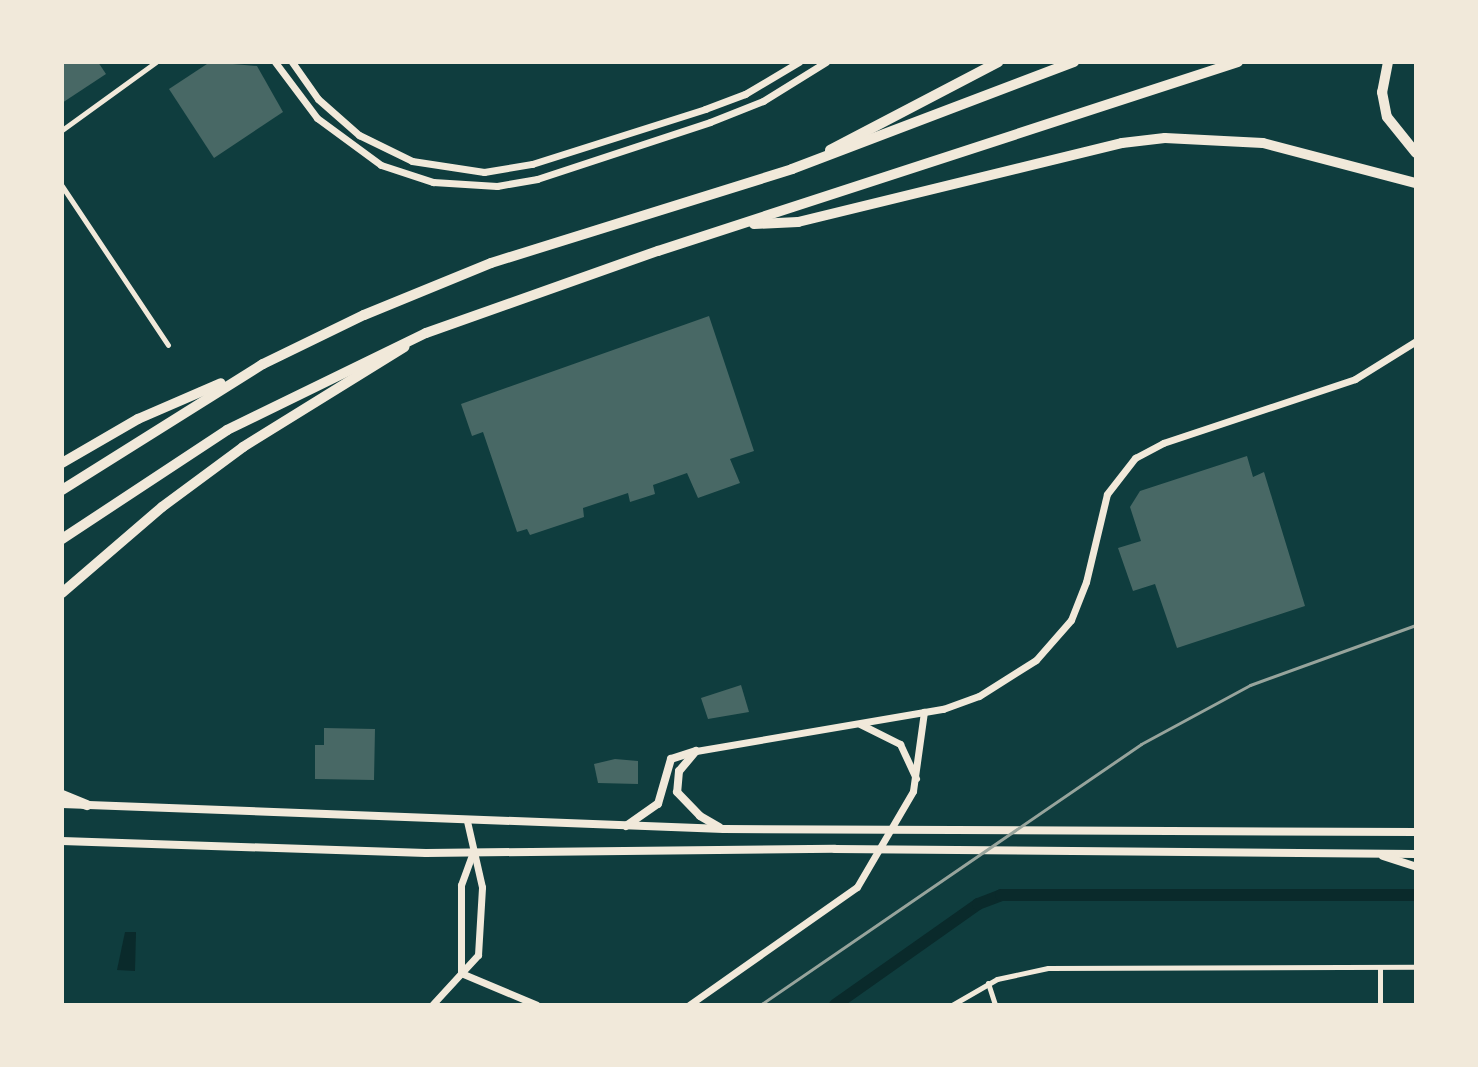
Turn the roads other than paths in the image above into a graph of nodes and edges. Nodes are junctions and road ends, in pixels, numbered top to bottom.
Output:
1 (156, 62) edge
2 (275, 62) edge
3 (292, 62) edge
4 (799, 62) edge
5 (826, 62) edge
6 (998, 62) edge
7 (1074, 62) edge
8 (1238, 62) edge
9 (1388, 62) edge
10 (62, 130) edge
11 (1416, 153) edge
12 (792, 169) junction
13 (1416, 183) edge
14 (62, 186) edge
15 (740, 224) junction
16 (426, 333) junction
17 (1416, 341) edge
18 (168, 345) dead end
19 (263, 364) junction
20 (62, 463) edge
21 (62, 490) edge
22 (62, 539) edge
23 (62, 593) edge
24 (924, 712) junction
25 (855, 723) junction
26 (696, 751) junction
27 (917, 780) junction
28 (62, 795) edge
29 (62, 804) edge
30 (87, 805) junction
31 (467, 821) junction
32 (626, 826) junction
33 (724, 829) junction
34 (1416, 832) edge
35 (62, 841) edge
36 (472, 852) junction
37 (1378, 854) junction
38 (1416, 854) edge
39 (1416, 867) edge
40 (1380, 967) junction
41 (1416, 967) edge
42 (461, 973) junction
43 (988, 983) junction
44 (432, 1005) edge
45 (537, 1005) edge
46 (689, 1005) edge
47 (952, 1005) edge
48 (995, 1005) edge
49 (1380, 1005) edge

1 - 10 street
2 - 5 street
3 - 4 street
6 - 12 highway
7 - 12 highway
8 - 15 highway
9 - 11 highway
12 - 19 highway
13 - 15 highway
14 - 18 street
15 - 16 highway
16 - 22 highway
16 - 23 highway
17 - 24 street
19 - 20 highway
19 - 21 highway
24 - 25 street
24 - 27 street
25 - 26 street
25 - 27 street
26 - 32 main road
26 - 33 main road
27 - 46 street
28 - 30 highway
29 - 30 main road
30 - 31 main road
31 - 32 main road
31 - 36 street
32 - 33 main road
33 - 34 main road
35 - 36 main road
36 - 37 main road
36 - 42 street
36 - 42 street
37 - 38 main road
37 - 39 main road
40 - 41 street
40 - 43 street
40 - 49 street
42 - 44 street
42 - 45 street
43 - 47 street
43 - 48 street

